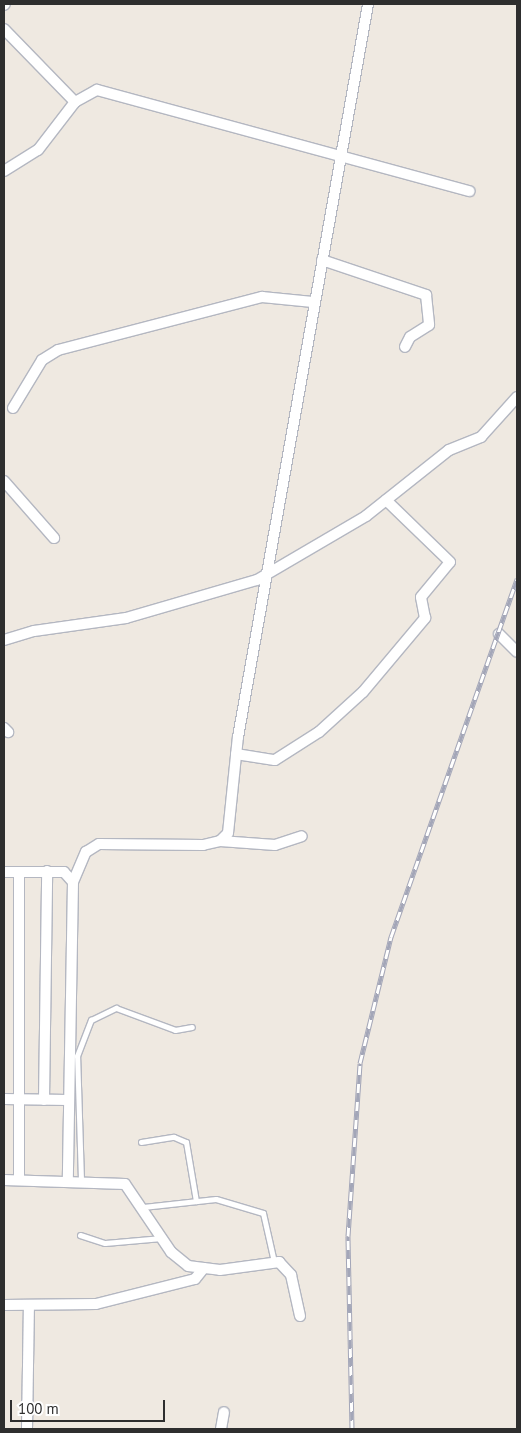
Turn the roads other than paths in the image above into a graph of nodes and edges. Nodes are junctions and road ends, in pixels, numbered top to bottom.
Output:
1 (368, 4) edge
2 (4, 28) edge
3 (75, 102) junction
4 (338, 158) junction
5 (4, 171) edge
6 (470, 191) dead end
7 (322, 260) junction
8 (313, 302) junction
9 (405, 347) dead end
10 (517, 397) edge
11 (13, 408) dead end
12 (4, 481) edge
13 (386, 500) junction
14 (54, 538) dead end
15 (267, 575) junction
16 (499, 634) dead end
17 (4, 640) edge
18 (517, 652) edge
19 (236, 754) junction
20 (302, 836) dead end
21 (220, 841) junction
22 (47, 871) junction
23 (4, 872) edge
24 (19, 872) junction
25 (73, 882) junction
26 (192, 1027) dead end
27 (4, 1099) edge
28 (18, 1099) junction
29 (44, 1100) junction
30 (68, 1100) junction
31 (141, 1142) dead end
32 (4, 1180) edge
33 (19, 1180) junction
34 (68, 1180) junction
35 (81, 1180) junction
36 (196, 1201) junction
37 (143, 1207) junction
38 (80, 1235) dead end
39 (162, 1238) junction
40 (274, 1262) junction
41 (204, 1268) junction
42 (4, 1305) edge
43 (29, 1305) junction
44 (300, 1316) dead end
45 (224, 1412) dead end
46 (27, 1429) edge
47 (221, 1429) edge

1 - 4 street
2 - 3 street
3 - 4 street
3 - 5 street
4 - 6 street
4 - 7 street
7 - 8 street
7 - 9 street
8 - 11 street
8 - 15 street
10 - 13 street
12 - 14 street
13 - 15 street
13 - 19 street
15 - 17 street
15 - 19 street
16 - 18 street
19 - 21 street
20 - 21 street
21 - 25 street
22 - 24 street
22 - 25 street
22 - 29 street
23 - 24 street
24 - 28 street
25 - 30 street
26 - 35 lane
27 - 28 street
28 - 29 street
28 - 33 street
29 - 30 street
30 - 34 street
31 - 36 lane
32 - 33 street
33 - 34 street
34 - 35 street
35 - 37 street
36 - 37 lane
36 - 40 lane
37 - 39 street
38 - 39 lane
39 - 41 street
40 - 41 street
40 - 44 street
41 - 43 street
42 - 43 street
43 - 46 street
45 - 47 street

